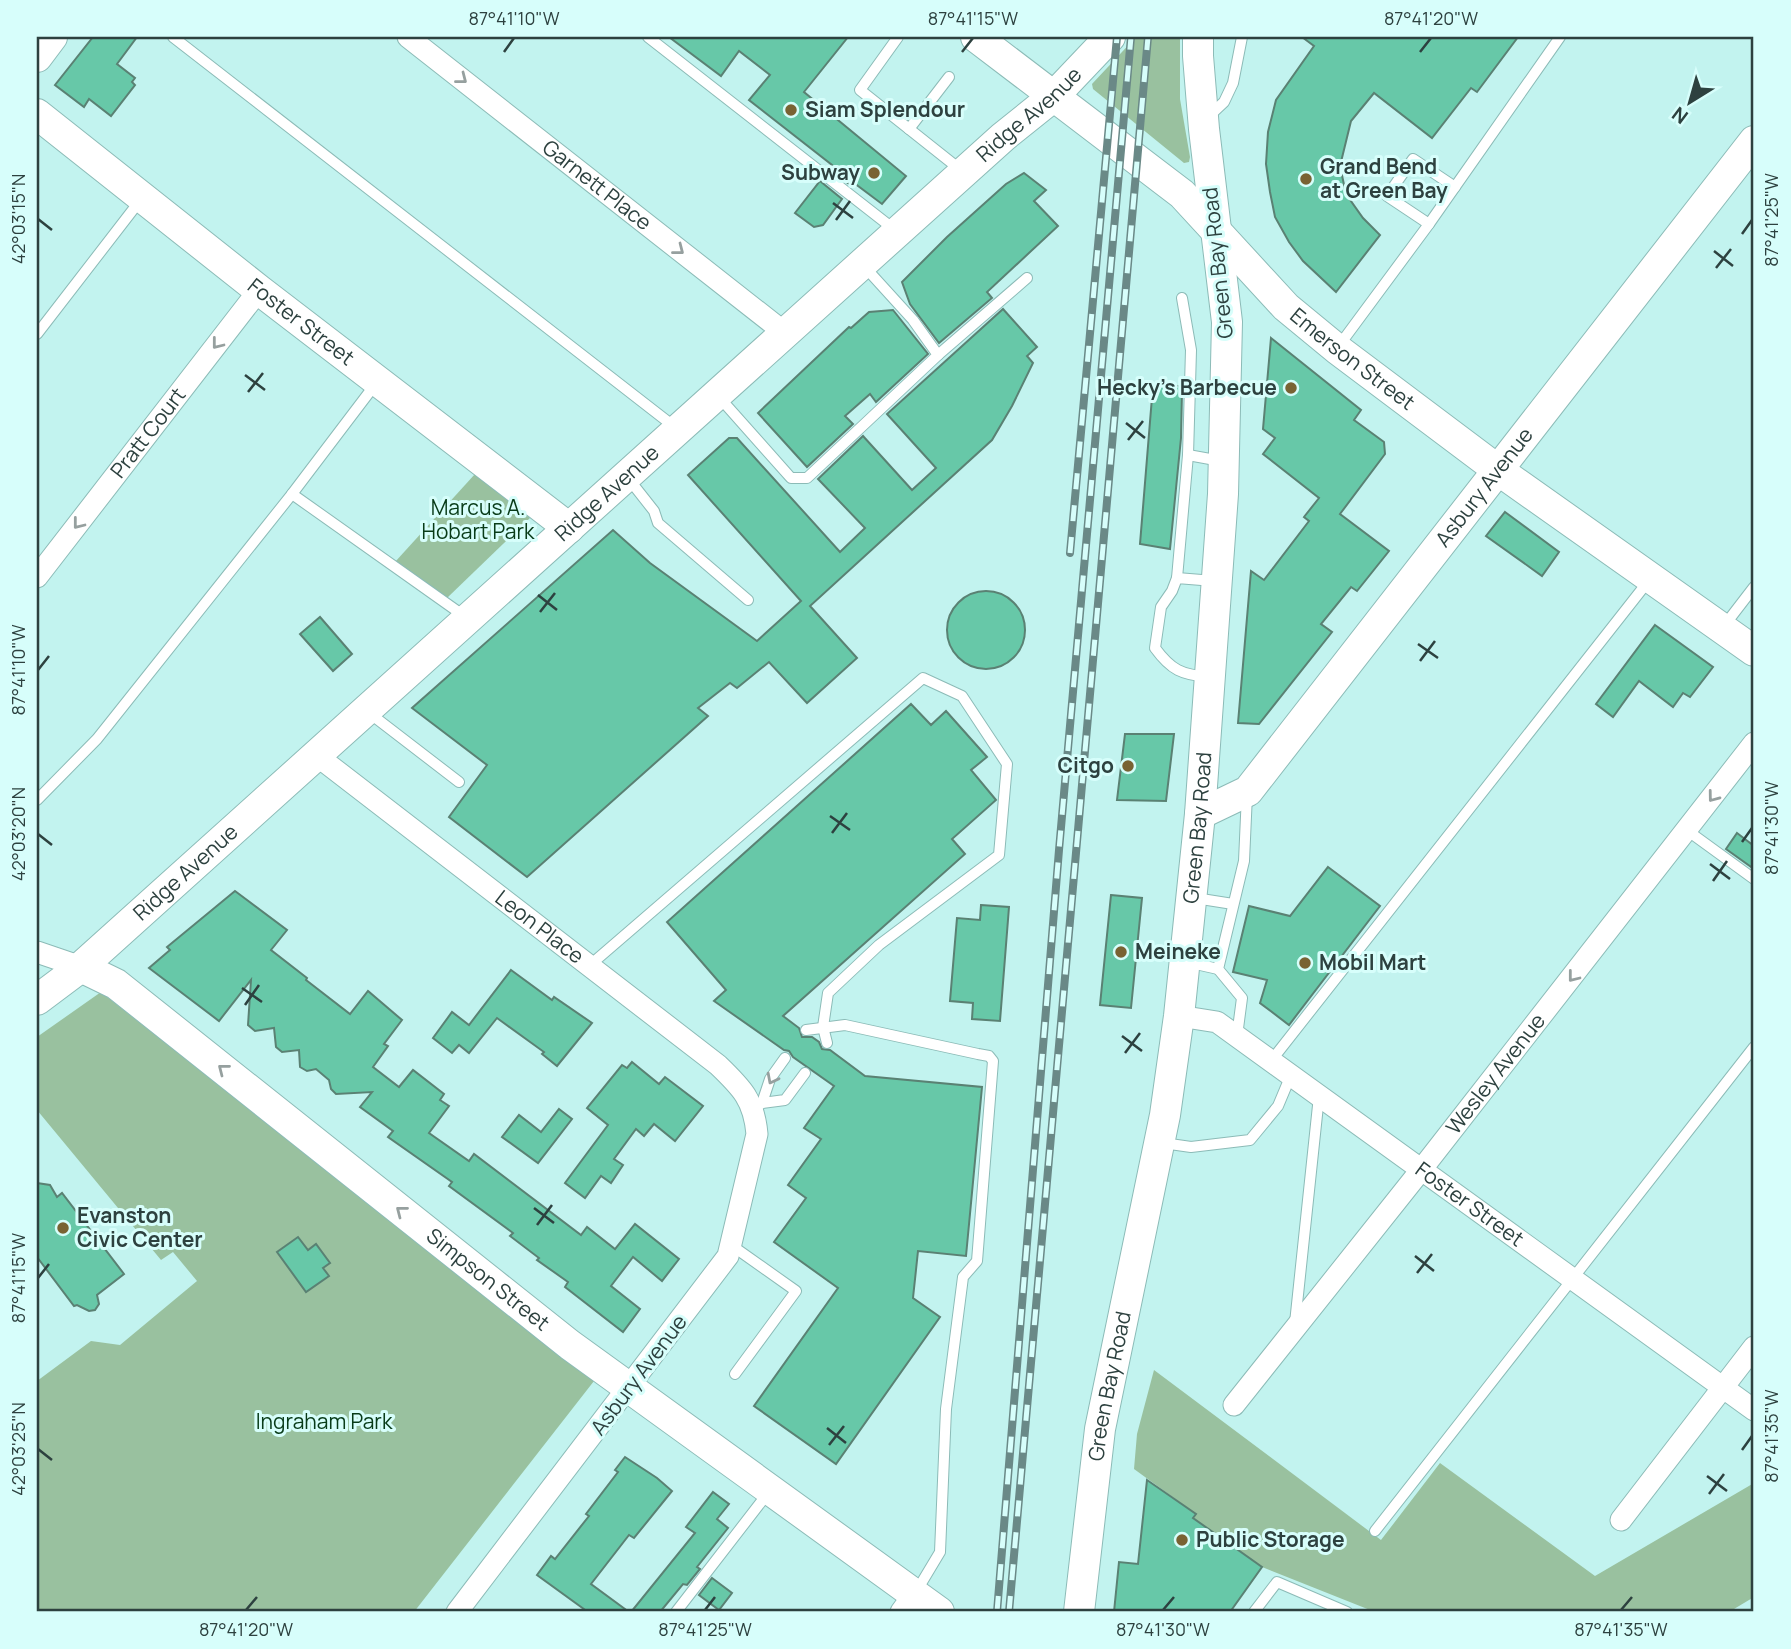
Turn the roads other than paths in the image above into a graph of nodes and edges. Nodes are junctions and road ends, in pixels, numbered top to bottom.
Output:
1 (52, 37) edge
2 (173, 37) edge
3 (408, 37) edge
4 (648, 37) edge
5 (898, 37) edge
6 (1110, 37) edge
7 (1198, 37) edge
8 (1242, 37) edge
9 (1560, 37) edge
10 (984, 39) edge
11 (37, 57) edge
12 (948, 77) dead end
13 (1054, 96) junction
14 (37, 114) edge
15 (1203, 121) junction
16 (909, 129) junction
17 (1754, 141) edge
18 (964, 173) junction
19 (1455, 187) junction
20 (143, 198) junction
21 (1429, 224) junction
22 (1216, 231) junction
23 (897, 232) junction
24 (862, 264) junction
25 (1027, 278) dead end
26 (259, 290) junction
27 (1182, 298) dead end
28 (785, 333) junction
29 (37, 334) edge
30 (1337, 349) junction
31 (938, 355) junction
32 (378, 381) junction
33 (717, 394) junction
34 (678, 429) junction
35 (1188, 455) junction
36 (1224, 462) junction
37 (1498, 470) junction
38 (626, 476) junction
39 (292, 495) junction
40 (569, 528) junction
41 (37, 577) edge
42 (1178, 578) junction
43 (1650, 578) junction
44 (1217, 581) junction
45 (1754, 587) edge
46 (748, 600) dead end
47 (468, 618) junction
48 (1722, 629) junction
49 (1754, 652) edge
50 (1210, 677) junction
51 (366, 710) junction
52 (1754, 743) edge
53 (316, 755) junction
54 (458, 782) dead end
55 (1248, 791) junction
56 (37, 800) edge
57 (1200, 814) junction
58 (1688, 831) junction
59 (1754, 879) edge
60 (1191, 898) junction
61 (1233, 904) junction
62 (37, 952) edge
63 (1185, 961) junction
64 (589, 966) junction
65 (81, 967) junction
66 (1218, 969) junction
67 (37, 1000) edge
68 (1179, 1016) junction
69 (823, 1027) junction
70 (806, 1030) dead end
71 (1237, 1036) junction
72 (827, 1043) dead end
73 (1754, 1047) edge
74 (785, 1058) dead end
75 (1271, 1061) junction
76 (805, 1073) dead end
77 (1291, 1076) junction
78 (1320, 1096) junction
79 (758, 1106) junction
80 (1160, 1143) junction
81 (1421, 1170) junction
82 (731, 1245) junction
83 (1572, 1279) junction
84 (1294, 1329) junction
85 (1754, 1347) edge
86 (735, 1374) dead end
87 (1723, 1387) junction
88 (628, 1388) junction
89 (1234, 1405) dead end
90 (1754, 1410) edge
91 (770, 1490) junction
92 (1621, 1520) dead end
93 (1375, 1531) dead end
94 (907, 1603) edge
95 (457, 1612) edge
96 (676, 1612) edge
97 (939, 1612) edge
98 (1079, 1612) edge
99 (1254, 1612) edge
100 (1347, 1612) edge

1 - 11 street
2 - 34 lane
3 -> 28 street, Garnett Place
4 - 23 lane
5 - 16 lane
6 - 13 street, Ridge Avenue
7 - 15 street, Green Bay Road
8 - 15 lane
9 - 19 lane
10 - 13 street, Emerson Street
12 - 16 lane
13 - 18 street, Ridge Avenue
13 - 22 street, Emerson Street
14 - 20 street, Foster Street
15 - 22 street, Green Bay Road
16 - 18 lane
17 - 37 street, Asbury Avenue
18 - 23 street, Ridge Avenue
19 - 21 lane
19 - 21 lane
20 - 26 street, Foster Street
20 - 29 lane
21 - 30 lane
22 - 30 street, Emerson Street
22 - 36 street, Green Bay Road
23 - 24 street, Ridge Avenue
24 - 28 street, Ridge Avenue
24 - 31 lane
25 - 31 lane
26 - 32 street, Foster Street
26 -> 41 street, Pratt Court
27 - 35 lane
28 - 33 street, Ridge Avenue
30 - 37 street, Emerson Street
31 - 33 lane
32 - 39 lane
32 - 40 street, Foster Street
33 - 34 street, Ridge Avenue
34 - 38 street, Ridge Avenue
35 - 36 lane
35 - 42 lane
36 - 44 street, Green Bay Road
37 - 43 street, Emerson Street
37 - 55 street, Asbury Avenue
38 - 40 street, Ridge Avenue
38 - 46 lane
39 - 47 lane
39 - 56 lane
40 - 47 street, Ridge Avenue
42 - 44 lane
42 - 50 lane
43 - 48 street, Emerson Street
43 - 75 lane
44 - 50 street, Green Bay Road
45 - 48 lane
47 - 51 street, Ridge Avenue
48 - 49 street, Emerson Street
50 - 57 street, Green Bay Road
51 - 53 street, Ridge Avenue
51 - 54 lane
52 -> 58 street, Wesley Avenue
53 - 64 street, Leon Place
53 - 65 street, Ridge Avenue
55 - 57 street, Asbury Avenue
55 - 61 lane
57 - 60 street, Green Bay Road
58 - 59 lane
58 -> 81 street, Wesley Avenue
60 - 61 lane
60 - 63 street, Green Bay Road
61 - 66 lane
62 - 65 street, Simpson Street
63 - 66 lane
63 - 68 street, Green Bay Road
64 - 69 lane
64 - 79 street, Leon Place
65 - 67 street, Ridge Avenue
88 -> 65 street, Simpson Street
66 - 71 lane
68 - 71 street, Foster Street
68 - 80 street, Green Bay Road
69 - 70 lane
69 - 72 lane
69 - 94 lane
71 - 75 street, Foster Street
73 - 83 lane
74 -> 79 lane
75 - 77 street, Foster Street
76 - 79 lane
77 - 78 street, Foster Street
77 - 80 lane
78 - 81 street, Foster Street
78 - 84 lane
79 - 82 street, Asbury Avenue
80 - 98 street, Green Bay Road
81 - 83 street, Foster Street
81 - 84 street, Wesley Avenue
82 - 86 lane
82 - 88 street, Asbury Avenue
83 - 87 street, Foster Street
83 - 93 lane
84 - 89 street, Wesley Avenue
85 - 87 street
87 - 90 street, Foster Street
87 - 92 street
88 - 91 street, Simpson Street
88 - 95 street, Asbury Avenue
91 - 94 street, Simpson Street
91 - 96 lane
94 - 97 street, Simpson Street
99 - 100 lane

